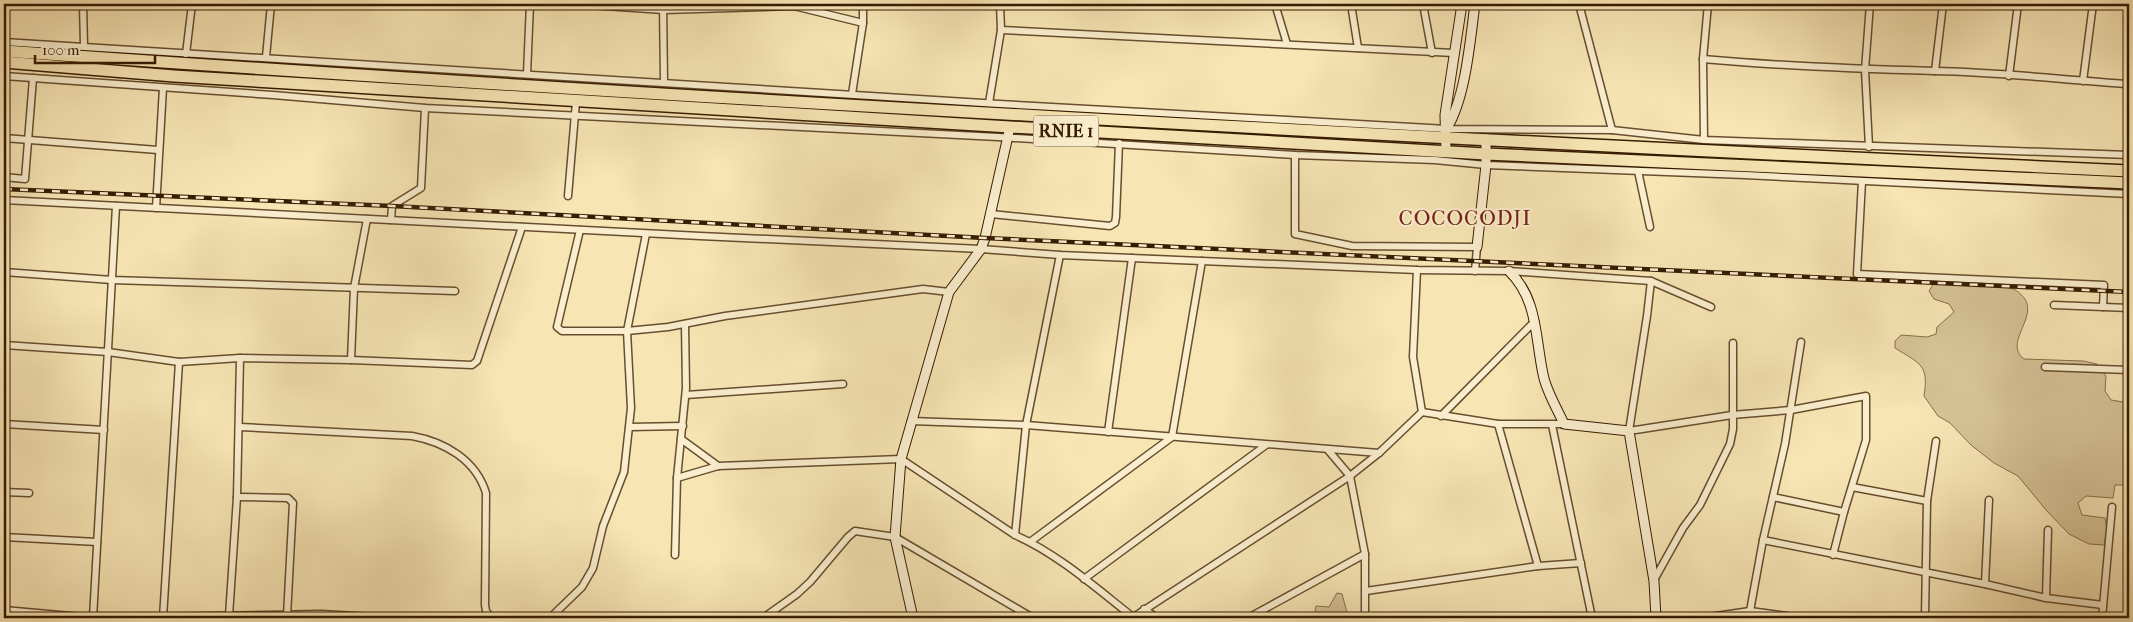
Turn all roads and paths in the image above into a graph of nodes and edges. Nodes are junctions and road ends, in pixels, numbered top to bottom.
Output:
1 (83, 4) edge
2 (192, 4) edge
3 (271, 4) edge
4 (530, 4) edge
5 (574, 4) edge
6 (592, 4) edge
7 (863, 4) edge
8 (1000, 4) edge
9 (1275, 4) edge
10 (1351, 4) edge
11 (1423, 4) edge
12 (1462, 4) edge
13 (1475, 4) edge
14 (1579, 4) edge
15 (1708, 4) edge
16 (1870, 4) edge
17 (1943, 4) edge
18 (2018, 4) edge
19 (2093, 4) edge
20 (723, 5) edge
21 (794, 5) edge
22 (664, 7) edge
23 (862, 23) junction
24 (1001, 30) junction
25 (4, 42) edge
26 (1287, 44) junction
27 (84, 46) junction
28 (1358, 48) junction
29 (4, 51) edge
30 (1432, 53) junction
31 (1454, 53) junction
32 (186, 54) junction
33 (266, 57) junction
34 (1703, 59) junction
35 (4, 62) edge
36 (1864, 70) junction
37 (1935, 71) junction
38 (527, 74) junction
39 (4, 76) edge
40 (2009, 76) junction
41 (33, 78) junction
42 (2083, 81) junction
43 (664, 83) junction
44 (2129, 84) edge
45 (163, 88) junction
46 (852, 94) junction
47 (576, 102) junction
48 (989, 103) junction
49 (425, 108) junction
50 (575, 115) junction
51 (1612, 130) junction
52 (1008, 132) junction
53 (1446, 133) junction
54 (4, 138) edge
55 (1486, 139) junction
56 (28, 140) junction
57 (1704, 140) junction
58 (1120, 143) junction
59 (1869, 147) junction
60 (158, 150) junction
61 (1295, 154) junction
62 (2129, 155) edge
63 (1445, 156) junction
64 (1486, 160) junction
65 (1638, 171) junction
66 (2129, 171) edge
67 (4, 177) edge
68 (1862, 181) junction
69 (2129, 183) edge
70 (2129, 194) edge
71 (568, 196) dead end
72 (4, 200) edge
73 (116, 206) junction
74 (156, 208) junction
75 (991, 214) junction
76 (367, 219) junction
77 (391, 220) junction
78 (522, 227) junction
79 (1650, 227) dead end
80 (580, 230) junction
81 (646, 234) junction
82 (1477, 248) junction
83 (981, 249) junction
84 (1060, 254) junction
85 (1132, 258) junction
86 (1202, 261) junction
87 (1417, 270) junction
88 (1475, 271) junction
89 (1510, 271) junction
90 (4, 272) edge
91 (112, 280) junction
92 (1651, 281) junction
93 (354, 288) junction
94 (454, 291) dead end
95 (949, 292) junction
96 (2054, 305) dead end
97 (1711, 306) dead end
98 (2103, 307) junction
99 (2129, 308) edge
100 (1535, 321) junction
101 (685, 324) junction
102 (627, 331) junction
103 (1801, 342) dead end
104 (1733, 343) dead end
105 (4, 345) edge
106 (108, 352) junction
107 (240, 358) junction
108 (350, 360) junction
109 (179, 362) junction
110 (2045, 367) dead end
111 (2129, 370) edge
112 (843, 384) dead end
113 (686, 395) junction
114 (1791, 410) junction
115 (1422, 412) junction
116 (1732, 415) junction
117 (1441, 416) junction
118 (911, 422) junction
119 (4, 424) edge
120 (1498, 424) junction
121 (1564, 424) junction
122 (1026, 425) junction
123 (1552, 425) junction
124 (683, 426) junction
125 (240, 427) junction
126 (630, 427) junction
127 (104, 430) junction
128 (1629, 431) junction
129 (1108, 432) junction
130 (1172, 437) junction
131 (681, 439) junction
132 (1936, 441) dead end
133 (1266, 445) junction
134 (1328, 450) junction
135 (1379, 453) junction
136 (901, 459) junction
137 (718, 466) junction
138 (1350, 476) junction
139 (677, 478) junction
140 (1852, 487) junction
141 (4, 492) edge
142 (29, 493) dead end
143 (237, 497) junction
144 (1773, 497) junction
145 (1988, 500) dead end
146 (1927, 501) junction
147 (2112, 506) dead end
148 (1844, 512) junction
149 (2048, 530) dead end
150 (1015, 535) junction
151 (4, 537) edge
152 (894, 537) junction
153 (1763, 540) junction
154 (97, 542) junction
155 (1030, 542) junction
156 (1365, 554) junction
157 (674, 555) dead end
158 (1833, 555) junction
159 (1581, 563) junction
160 (1538, 566) junction
161 (1925, 573) junction
162 (1084, 579) junction
163 (1654, 581) junction
164 (1986, 584) junction
165 (1366, 591) junction
166 (2046, 598) junction
167 (2103, 605) junction
168 (1144, 609) junction
169 (4, 610) edge
170 (1750, 615) edge
171 (229, 616) junction
172 (287, 616) junction
173 (163, 617) edge
174 (93, 618) edge
175 (392, 618) edge
176 (491, 618) edge
177 (550, 618) edge
178 (764, 618) edge
179 (913, 618) edge
180 (1033, 618) edge
181 (1132, 618) edge
182 (1157, 618) edge
183 (1248, 618) edge
184 (1365, 618) edge
185 (1592, 618) edge
186 (1656, 618) edge
187 (1702, 618) edge
188 (1802, 618) edge
189 (1925, 618) edge
190 (2102, 618) edge

1 - 27 street
2 - 32 street
3 - 33 street
4 - 38 street
5 - 6 street
6 - 22 street
7 - 23 street
8 - 24 street
9 - 26 street
10 - 28 street
11 - 30 street
12 - 31 street
13 - 53 street
14 - 51 street
15 - 34 street
16 - 36 street
17 - 37 street
18 - 40 street
19 - 42 street
20 - 21 street
20 - 22 street
21 - 23 street
22 - 43 street
23 - 46 street
24 - 26 street
24 - 48 street
25 - 27 street
26 - 28 street
27 - 32 street
28 - 30 street
29 - 53 highway, RNIE 1
30 - 31 street
31 - 53 street
32 - 33 street
33 - 38 street
34 - 36 street
34 - 57 street
35 - 47 highway, RNIE 1
36 - 37 street
36 - 59 street
37 - 40 street
38 - 43 street
39 - 41 street
40 - 42 street
41 - 45 street
41 - 56 street
42 - 44 street
43 - 46 street
45 - 49 street
45 - 60 street
46 - 48 street
47 - 50 street
47 - 52 highway, RNIE 1
48 - 53 street
49 - 50 street
49 - 77 street
50 - 52 street
50 - 71 street
51 - 53 street
51 - 57 street
52 - 58 street
52 - 63 highway, RNIE 1
52 - 75 street
53 - 55 highway, RNIE 1
53 - 63 street
54 - 56 street
55 - 64 street
55 - 66 highway, RNIE 1
56 - 60 street
56 - 67 street
57 - 59 street
58 - 61 street
58 - 75 street
59 - 62 street
60 - 74 street
61 - 63 street
61 - 82 street
63 - 64 highway, RNIE 1
64 - 65 street
64 - 69 highway, RNIE 1
64 - 82 street
65 - 68 street
65 - 79 street
68 - 70 street
68 - 98 street
72 - 73 street
73 - 74 street
73 - 91 street
74 - 76 street
75 - 83 street
76 - 77 street
76 - 93 street
77 - 78 street
78 - 80 street
78 - 108 street
80 - 81 street
80 - 102 street
81 - 83 street
81 - 102 street
82 - 88 street
83 - 84 street
83 - 95 street
84 - 85 street
84 - 122 street
85 - 86 street
85 - 129 street
86 - 87 street
86 - 130 street
87 - 88 street
87 - 115 street
88 - 89 street
89 - 92 street
89 - 100 street
90 - 91 street
91 - 93 street
91 - 106 street
92 - 97 street
92 - 128 street
93 - 94 street
93 - 108 street
95 - 101 street
95 - 118 street
96 - 98 street
98 - 99 street
100 - 117 street
100 - 121 street
101 - 102 street
101 - 113 street
102 - 126 street
103 - 114 street
104 - 116 street
105 - 106 street
106 - 109 street
106 - 127 street
107 - 108 street
107 - 109 street
107 - 125 street
109 - 173 street
110 - 111 street
112 - 113 street
113 - 124 street
114 - 116 street
114 - 140 street
114 - 144 street
115 - 117 street
115 - 135 street
116 - 128 street
116 - 163 street
117 - 120 street
118 - 122 street
118 - 136 street
119 - 127 street
120 - 123 street
120 - 160 street
121 - 123 street
121 - 128 street
122 - 129 street
122 - 150 street
123 - 159 street
124 - 126 street
124 - 131 street
125 - 143 street
125 - 176 street
126 - 177 street
127 - 154 street
128 - 163 street
129 - 130 street
130 - 133 street
130 - 155 street
131 - 137 street
131 - 139 street
132 - 146 street
133 - 134 street
133 - 162 street
134 - 135 street
134 - 138 street
135 - 138 street
136 - 137 street
136 - 150 street
136 - 152 street
137 - 139 street
138 - 156 street
138 - 168 street
139 - 157 street
140 - 146 street
140 - 148 street
141 - 142 street
143 - 171 street
143 - 172 street
144 - 148 street
144 - 153 street
145 - 164 street
146 - 161 street
147 - 167 street
148 - 158 street
149 - 166 street
150 - 155 street
151 - 154 street
152 - 178 street
152 - 179 street
152 - 180 street
153 - 158 street
153 - 170 street
154 - 174 street
155 - 162 street
156 - 165 street
156 - 183 street
158 - 161 street
159 - 160 street
159 - 185 street
160 - 165 street
161 - 164 street
161 - 189 street
162 - 181 street
163 - 186 street
164 - 166 street
165 - 184 street
166 - 167 street
167 - 190 street
168 - 181 street
168 - 182 street
169 - 174 street
170 - 187 street
170 - 188 street
171 - 172 street
171 - 173 street
172 - 175 street
173 - 174 street

